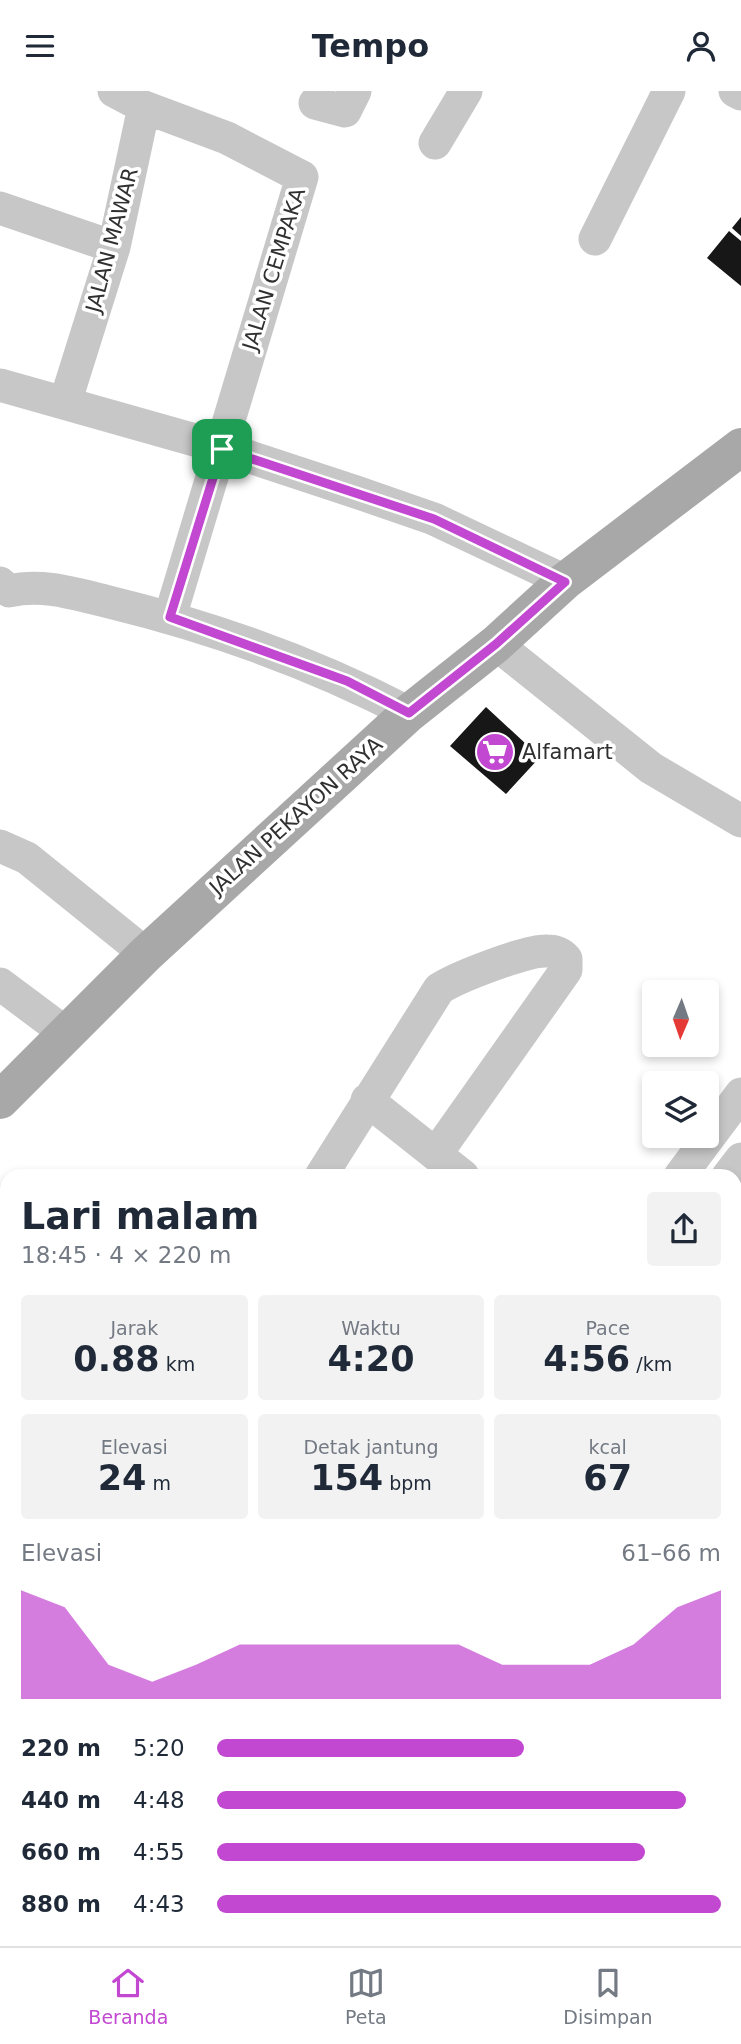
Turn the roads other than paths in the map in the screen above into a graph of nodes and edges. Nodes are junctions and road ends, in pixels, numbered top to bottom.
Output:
1 (114, 91) edge
2 (355, 91) edge
3 (466, 91) edge
4 (669, 91) edge
5 (735, 91) edge
6 (741, 94) edge
7 (315, 103) dead end
8 (144, 107) junction
9 (435, 143) dead end
10 (0, 208) edge
11 (595, 239) dead end
12 (114, 247) junction
13 (0, 385) edge
14 (65, 403) junction
15 (741, 447) edge
16 (222, 449) junction
17 (565, 582) junction
18 (3, 597) edge
19 (170, 617) junction
20 (496, 644) junction
21 (409, 713) junction
22 (741, 821) edge
23 (0, 846) edge
24 (146, 954) junction
25 (0, 984) edge
26 (66, 1034) junction
27 (741, 1094) edge
28 (0, 1100) edge
29 (367, 1100) junction
30 (436, 1154) junction
31 (325, 1169) edge
32 (454, 1169) edge
33 (685, 1169) edge

1 - 8 street
2 - 7 street
3 - 9 street
4 - 11 street
5 - 6 street
8 - 12 street, JALAN MAWAR
8 - 16 street, JALAN CEMPAKA
10 - 12 street
12 - 14 street, JALAN MAWAR
13 - 14 street
14 - 16 street
15 - 17 main road, JALAN PEKAYON RAYA
16 - 17 street
16 - 19 street, JALAN CEMPAKA
17 - 20 main road, JALAN PEKAYON RAYA
18 - 19 street
19 - 21 street
20 - 21 main road, JALAN PEKAYON RAYA
20 - 22 street
21 - 24 main road, JALAN PEKAYON RAYA
23 - 24 street
24 - 26 main road, JALAN PEKAYON RAYA
25 - 26 street
26 - 28 main road, JALAN PEKAYON RAYA
27 - 33 street
29 - 30 street
29 - 30 street
29 - 31 street
30 - 32 street

